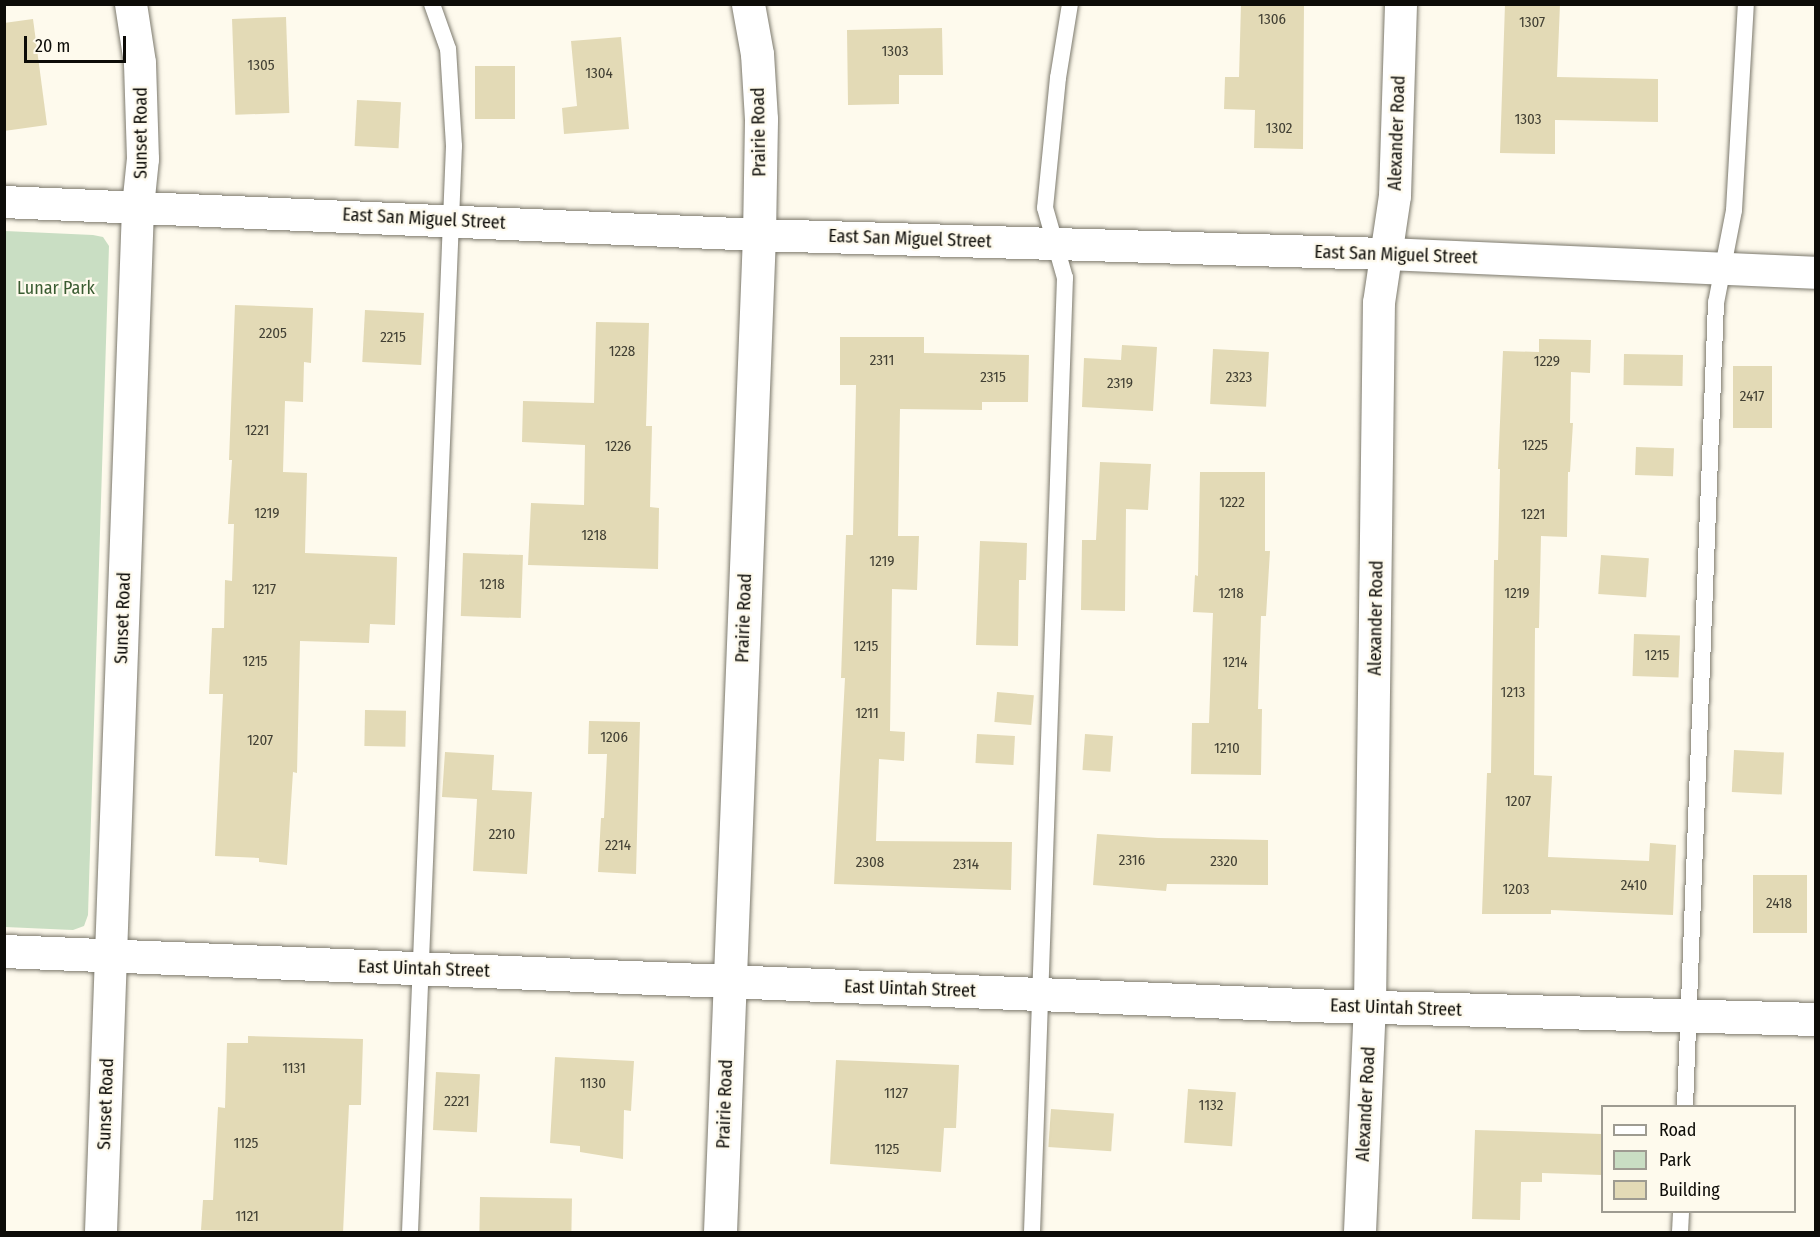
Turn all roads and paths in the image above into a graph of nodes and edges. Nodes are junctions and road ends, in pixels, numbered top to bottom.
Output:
1 (131, 4) edge
2 (432, 4) edge
3 (748, 4) edge
4 (1070, 4) edge
5 (1401, 4) edge
6 (1746, 4) edge
7 (4, 202) edge
8 (138, 207) junction
9 (450, 220) junction
10 (759, 235) junction
11 (1055, 244) junction
12 (1386, 254) junction
13 (1722, 270) junction
14 (1815, 273) edge
15 (4, 951) edge
16 (111, 955) junction
17 (420, 968) junction
18 (730, 982) junction
19 (1041, 994) junction
20 (1370, 1007) junction
21 (1688, 1016) junction
22 (1815, 1019) edge
23 (1685, 1105) edge
24 (1681, 1213) edge
25 (101, 1233) edge
26 (410, 1233) edge
27 (720, 1233) edge
28 (1032, 1233) edge
29 (1360, 1233) edge
30 (1680, 1233) edge

1 - 8 street, Sunset Road
2 - 9 lane
3 - 10 main road, Prairie Road
4 - 11 lane
5 - 12 street, Alexander Road
6 - 13 lane
7 - 8 street, East San Miguel Street
8 - 9 street, East San Miguel Street
8 - 16 street, Sunset Road
9 - 10 street, East San Miguel Street
9 - 17 lane
10 - 11 street, East San Miguel Street
10 - 18 main road, Prairie Road
11 - 12 street, East San Miguel Street
11 - 19 lane
12 - 13 street, East San Miguel Street
12 - 20 street, Alexander Road
13 - 14 street, East San Miguel Street
13 - 21 lane
15 - 16 main road, East Uintah Street
16 - 17 main road, East Uintah Street
16 - 25 street, Sunset Road
17 - 18 main road, East Uintah Street
17 - 26 lane
18 - 19 main road, East Uintah Street
18 - 27 main road, Prairie Road
19 - 20 main road, East Uintah Street
19 - 28 lane
20 - 21 main road, East Uintah Street
20 - 29 street, Alexander Road
21 - 22 main road, East Uintah Street
21 - 23 lane
24 - 30 lane

